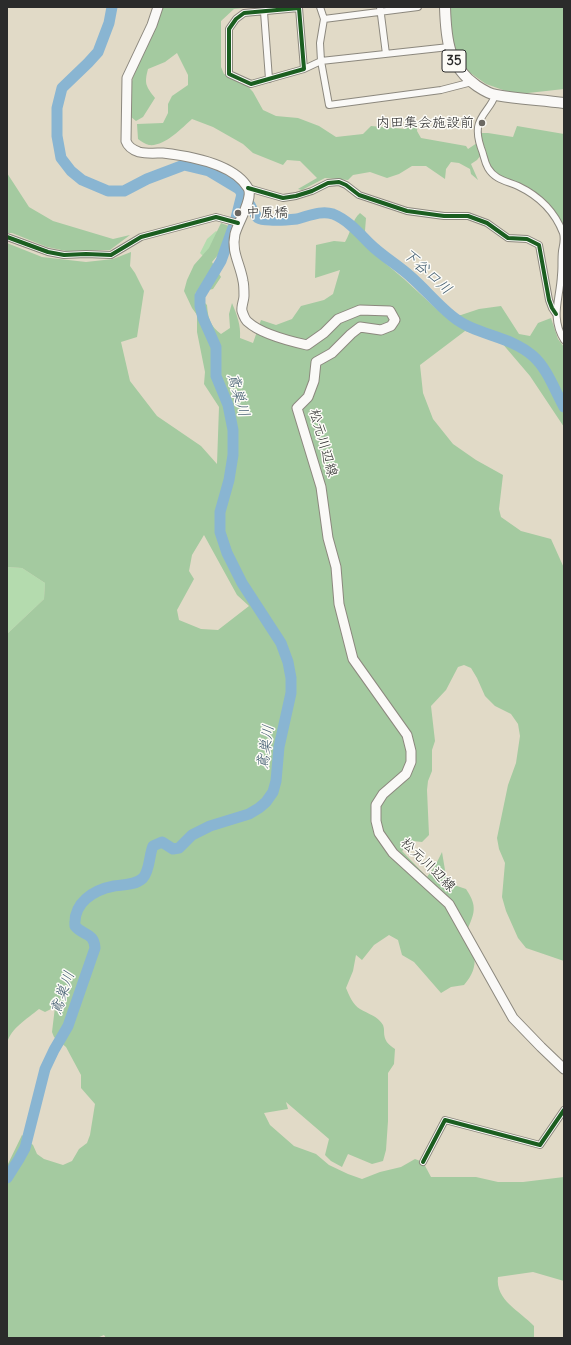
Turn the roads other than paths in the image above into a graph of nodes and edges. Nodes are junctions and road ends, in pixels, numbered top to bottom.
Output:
1 (158, 7) edge
2 (320, 7) edge
3 (418, 7) edge
4 (445, 7) edge
5 (381, 9) edge
6 (264, 12) junction
7 (324, 19) junction
8 (449, 47) junction
9 (386, 54) junction
10 (321, 61) junction
11 (304, 69) junction
12 (269, 79) junction
13 (472, 82) junction
14 (495, 95) junction
15 (564, 103) edge
16 (249, 191) junction
17 (238, 223) junction
18 (7, 237) edge
19 (556, 314) junction
20 (564, 340) edge
21 (564, 1069) edge
22 (564, 1110) edge
23 (423, 1162) dead end

1 - 16 main road
2 - 7 street
3 - 5 street
4 - 8 main road, 35
5 - 7 street
5 - 9 street
6 - 11 street
6 - 12 street
6 - 12 street
7 - 10 street
8 - 9 street
8 - 13 main road, 35
9 - 10 street
10 - 11 street
10 - 13 street
11 - 12 street
13 - 14 main road, 35
14 - 15 main road, 35
14 - 19 street
16 - 17 main road, 松元川辺線
16 - 19 street
17 - 18 street
17 - 21 main road, 松元川辺線
19 - 20 street
22 - 23 street

